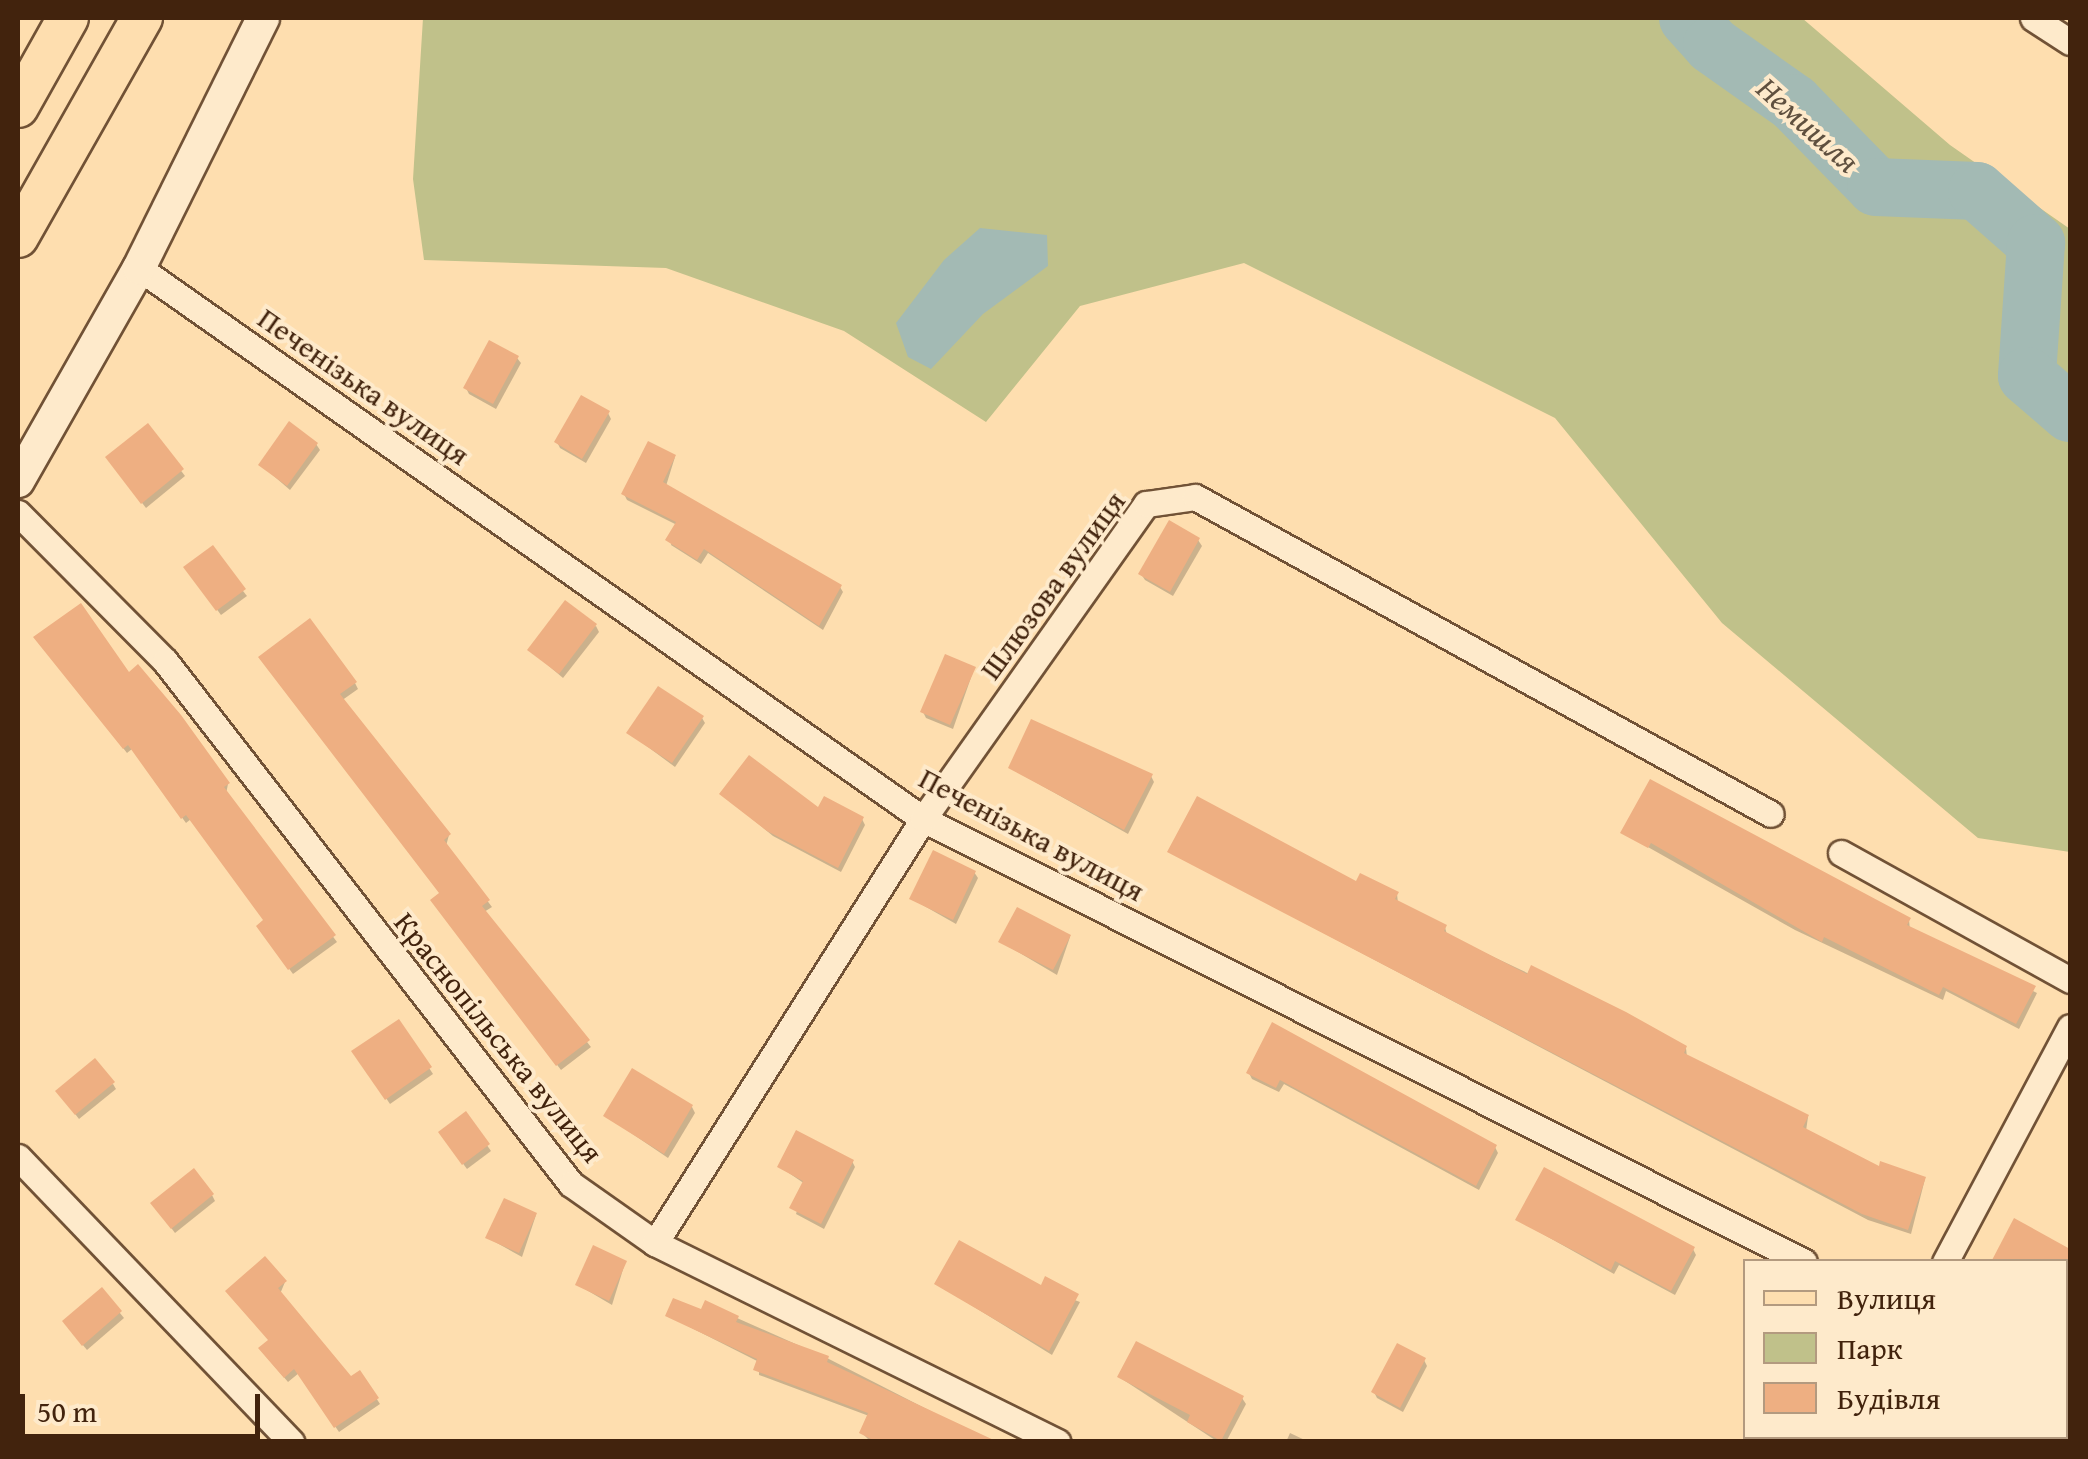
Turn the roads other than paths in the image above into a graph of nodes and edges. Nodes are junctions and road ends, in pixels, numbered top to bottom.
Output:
1 (68, 18) edge
2 (142, 18) edge
3 (263, 18) edge
4 (2033, 18) edge
5 (2070, 42) edge
6 (18, 107) edge
7 (18, 237) edge
8 (138, 268) junction
9 (18, 481) edge
10 (18, 513) edge
11 (1771, 814) dead end
12 (924, 819) junction
13 (1841, 853) dead end
14 (2070, 980) edge
15 (2070, 1027) edge
16 (18, 1157) edge
17 (655, 1243) junction
18 (1798, 1259) edge
19 (1948, 1259) edge
20 (291, 1442) edge
21 (1058, 1442) edge

1 - 6 main road
2 - 7 main road
3 - 8 street
4 - 5 street
8 - 9 street
8 - 12 street, Печенізька вулиця
10 - 17 street, Краснопільська вулиця
11 - 12 street, Шлюзова вулиця
12 - 17 street, Шлюзова вулиця
12 - 18 street, Печенізька вулиця
13 - 14 street
15 - 19 street
16 - 20 street
17 - 21 street, Краснопільська вулиця

